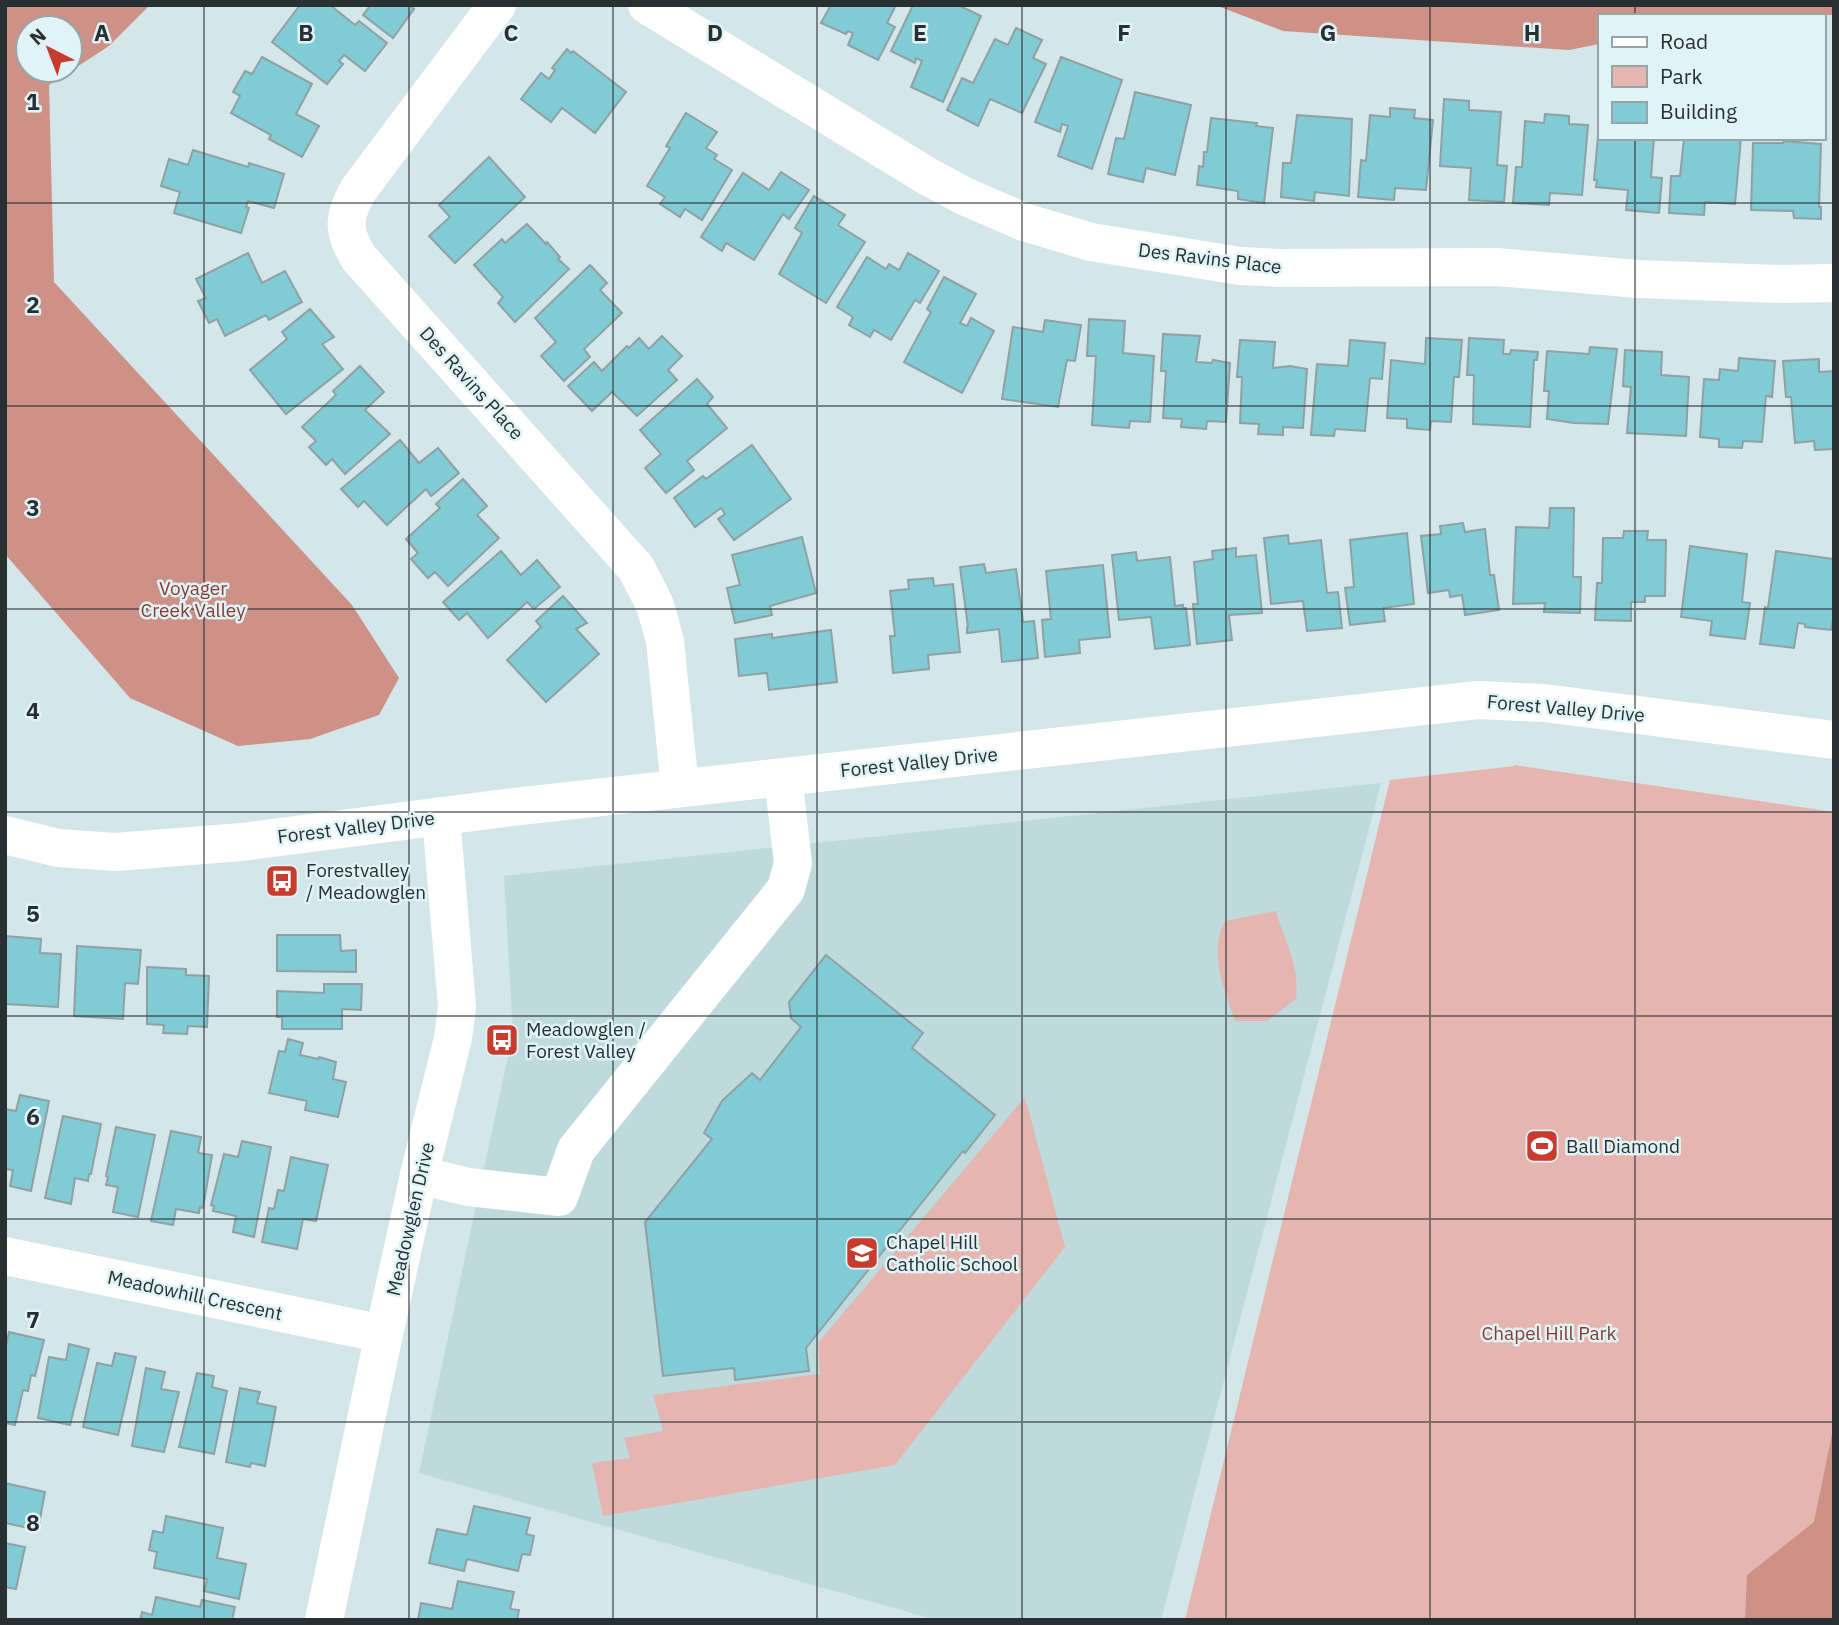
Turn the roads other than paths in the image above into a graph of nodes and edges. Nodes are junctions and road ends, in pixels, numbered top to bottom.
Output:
1 (498, 5) edge
2 (646, 5) edge
3 (1834, 283) edge
4 (1834, 740) edge
5 (783, 777) junction
6 (680, 789) junction
7 (441, 816) junction
8 (5, 835) edge
9 (419, 1175) junction
10 (5, 1256) edge
11 (384, 1334) junction
12 (324, 1620) edge

1 - 6 street, Des Ravins Place
2 - 3 street, Des Ravins Place
4 - 5 street, Forest Valley Drive
5 - 6 street, Forest Valley Drive
5 - 9 street
6 - 7 street, Forest Valley Drive
7 - 8 street, Forest Valley Drive
7 - 9 street, Meadowglen Drive
9 - 11 street, Meadowglen Drive
10 - 11 street, Meadowhill Crescent
11 - 12 street, Meadowglen Drive

